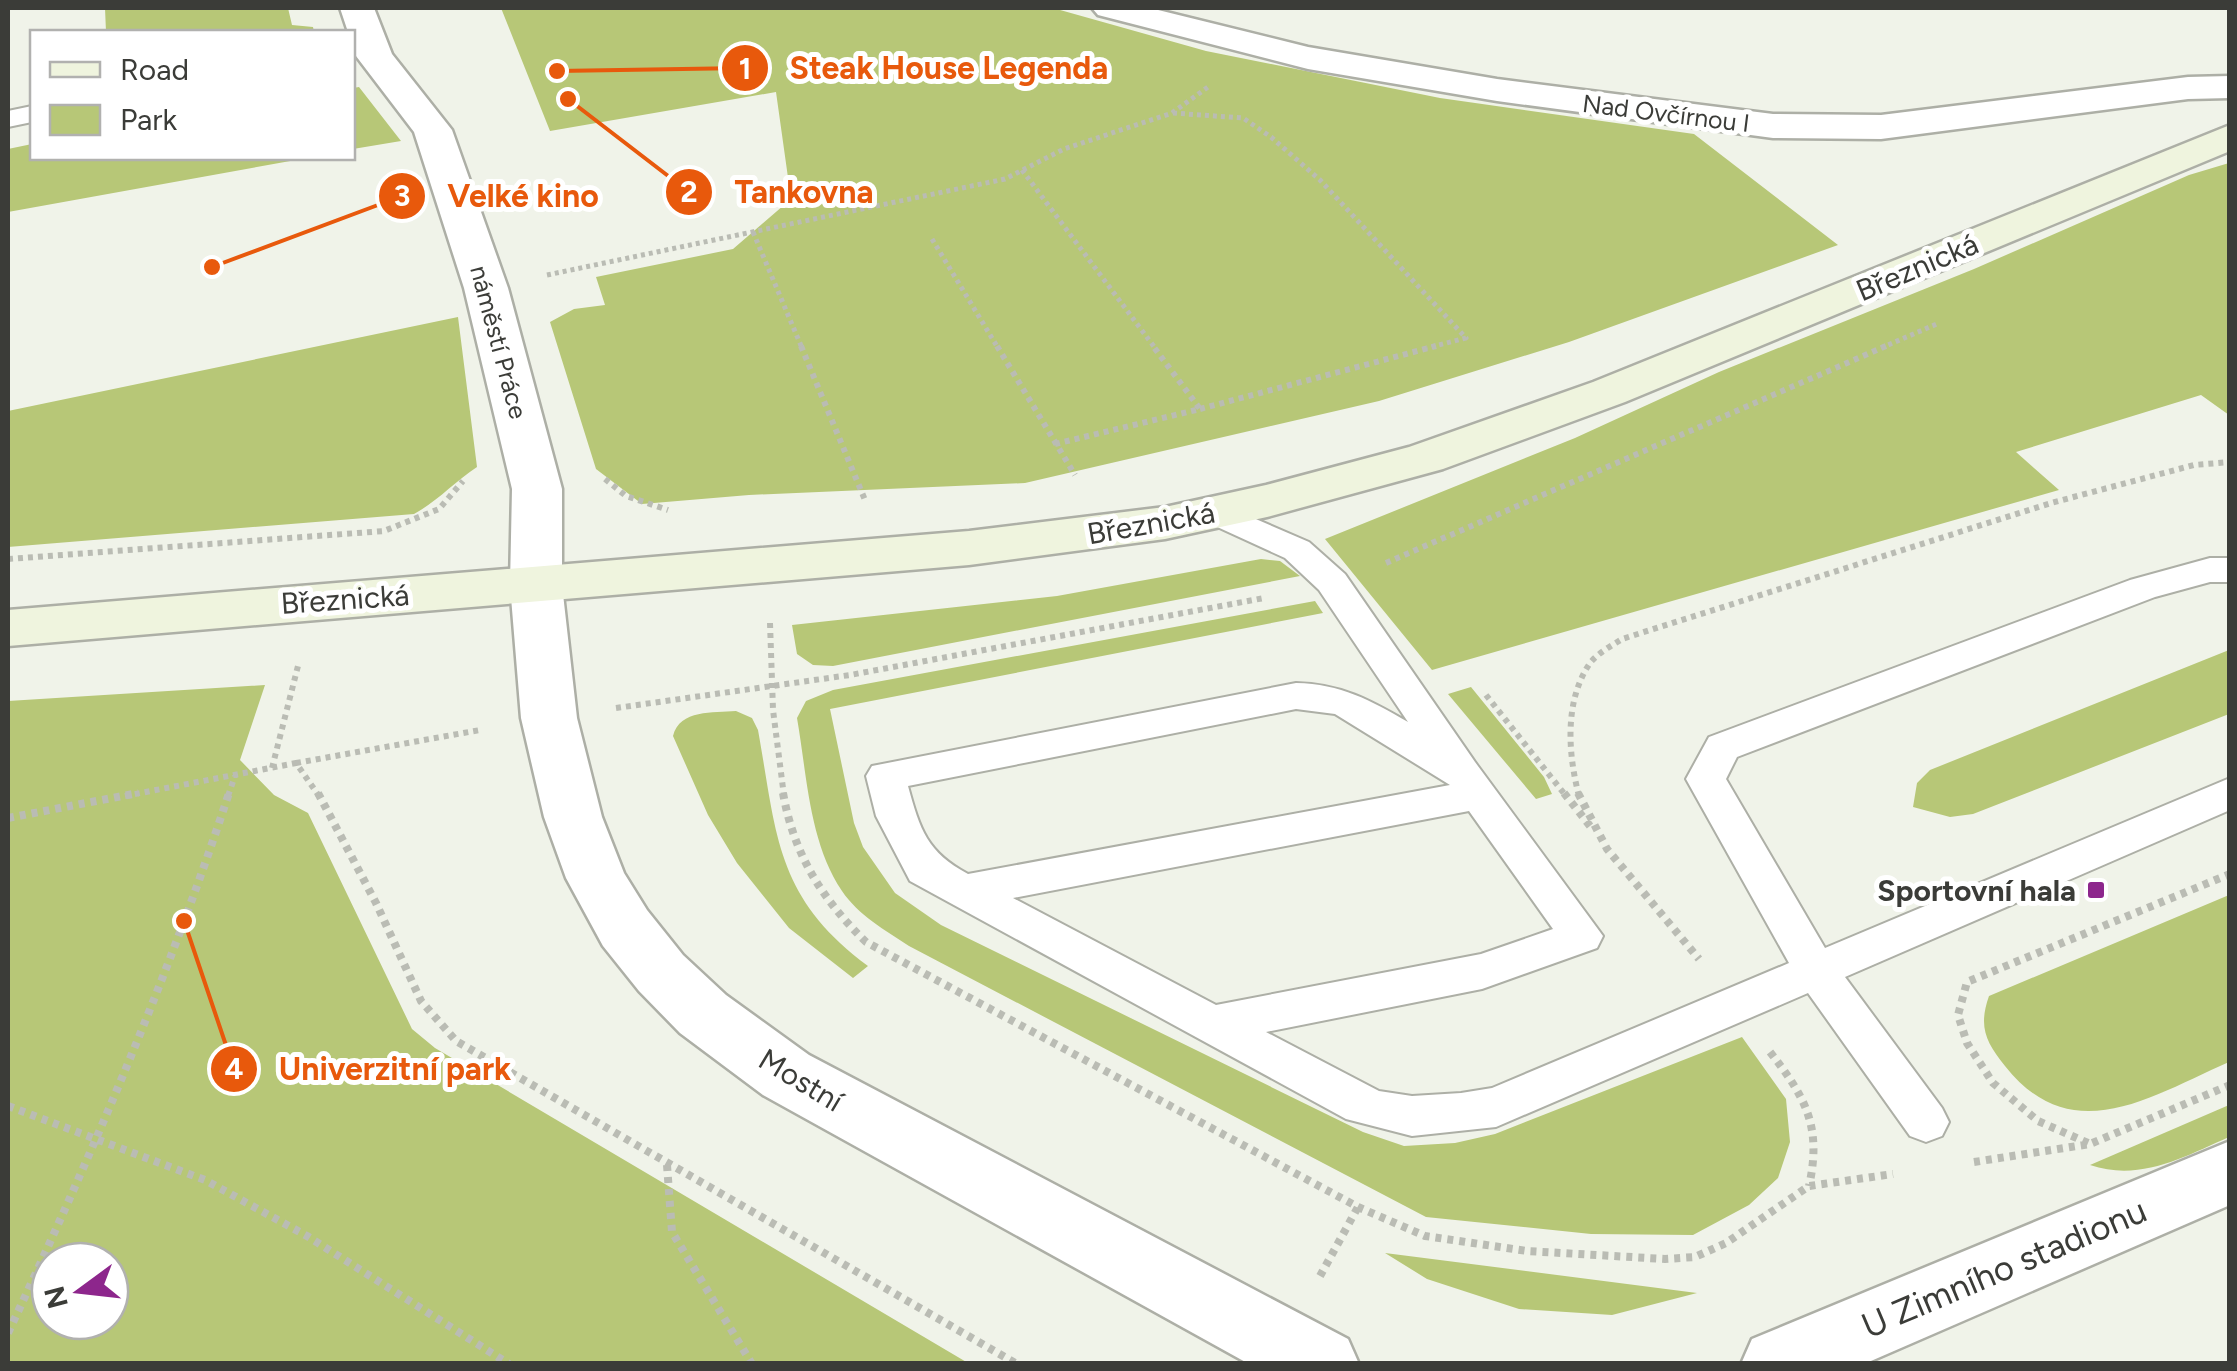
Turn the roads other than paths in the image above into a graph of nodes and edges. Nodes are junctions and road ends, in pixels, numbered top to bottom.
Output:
1 (357, 8) edge
2 (1110, 8) edge
3 (363, 58) edge
4 (2230, 87) edge
5 (2230, 137) edge
6 (1214, 512) junction
7 (2230, 570) edge
8 (536, 585) junction
9 (8, 628) edge
10 (1472, 784) junction
11 (2230, 793) edge
12 (964, 891) junction
13 (1814, 968) junction
14 (1213, 1024) junction
15 (1926, 1122) dead end
16 (2230, 1172) edge
17 (1322, 1364) edge
18 (1778, 1364) edge

1 - 3 street, náměstí Práce
2 - 4 street, Nad Ovčírnou I
3 - 8 street, náměstí Práce
5 - 6 main road, Březnická
6 - 8 main road, Březnická
6 - 10 lane
7 - 13 lane
8 - 9 main road, Březnická
8 - 17 street, Mostní
10 - 12 lane
10 - 12 lane
10 - 14 lane
11 - 13 lane
12 - 14 lane
13 - 14 lane
13 - 15 lane
16 - 18 street, U Zimního stadionu

